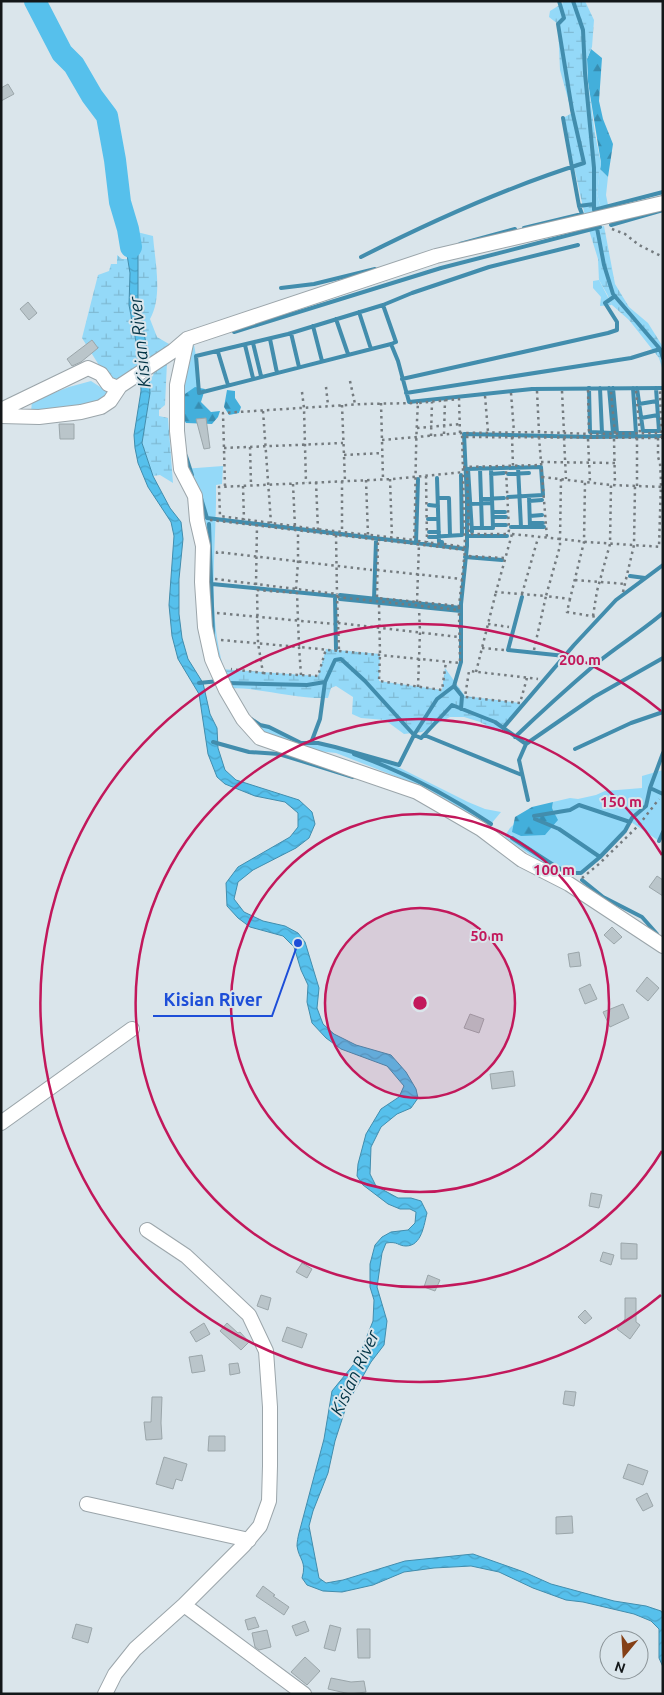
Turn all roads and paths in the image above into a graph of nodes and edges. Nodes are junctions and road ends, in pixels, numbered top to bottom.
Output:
1 (663, 204) edge
2 (600, 218) junction
3 (663, 257) edge
4 (187, 339) junction
5 (350, 381) dead end
6 (119, 387) junction
7 (326, 387) dead end
8 (562, 390) dead end
9 (588, 390) dead end
10 (660, 390) dead end
11 (537, 391) dead end
12 (636, 391) dead end
13 (302, 392) dead end
14 (611, 392) dead end
15 (511, 393) dead end
16 (485, 396) dead end
17 (445, 400) junction
18 (432, 402) junction
19 (418, 403) junction
20 (355, 404) junction
21 (381, 404) junction
22 (342, 405) junction
23 (328, 406) junction
24 (304, 408) junction
25 (1, 410) edge
26 (263, 410) junction
27 (1, 416) edge
28 (460, 424) junction
29 (444, 425) junction
30 (432, 426) junction
31 (417, 428) junction
32 (514, 432) junction
33 (539, 432) junction
34 (461, 433) junction
35 (488, 433) junction
36 (564, 433) junction
37 (661, 433) junction
38 (444, 434) junction
39 (590, 434) junction
40 (615, 434) junction
41 (640, 434) junction
42 (432, 436) junction
43 (466, 437) dead end
44 (512, 437) junction
45 (539, 437) junction
46 (416, 438) junction
47 (564, 438) junction
48 (637, 438) junction
49 (660, 438) junction
50 (590, 439) junction
51 (614, 439) junction
52 (382, 440) junction
53 (343, 443) junction
54 (305, 444) junction
55 (266, 446) junction
56 (250, 447) junction
57 (224, 448) junction
58 (382, 453) junction
59 (344, 455) junction
60 (564, 462) junction
61 (661, 462) edge
62 (589, 463) junction
63 (615, 463) junction
64 (541, 464) junction
65 (513, 466) junction
66 (463, 467) junction
67 (506, 470) dead end
68 (465, 472) junction
69 (426, 476) junction
70 (416, 477) junction
71 (542, 477) junction
72 (383, 479) junction
73 (390, 479) junction
74 (561, 479) junction
75 (366, 480) junction
76 (566, 480) junction
77 (343, 481) junction
78 (316, 482) junction
79 (586, 482) junction
80 (306, 483) junction
81 (590, 483) junction
82 (293, 484) junction
83 (269, 485) junction
84 (611, 485) junction
85 (615, 485) junction
86 (243, 486) junction
87 (251, 486) junction
88 (636, 486) junction
89 (225, 487) junction
90 (662, 487) edge
91 (206, 519) dead end
92 (244, 520) junction
93 (271, 523) junction
94 (257, 525) junction
95 (295, 527) junction
96 (318, 530) junction
97 (298, 531) junction
98 (342, 532) junction
99 (510, 534) junction
100 (336, 535) junction
101 (368, 535) junction
102 (538, 537) junction
103 (392, 538) junction
104 (547, 538) junction
105 (560, 539) junction
106 (378, 540) junction
107 (427, 542) junction
108 (584, 542) junction
109 (418, 543) junction
110 (610, 544) junction
111 (634, 545) junction
112 (661, 547) edge
113 (468, 556) dead end
114 (256, 557) junction
115 (505, 558) junction
116 (216, 561) dead end
117 (298, 562) junction
118 (338, 566) junction
119 (216, 570) dead end
120 (372, 570) dead end
121 (377, 570) junction
122 (418, 574) junction
123 (462, 579) junction
124 (575, 580) junction
125 (599, 582) junction
126 (625, 584) junction
127 (256, 585) junction
128 (296, 590) junction
129 (496, 592) junction
130 (623, 592) dead end
131 (522, 594) junction
132 (337, 595) junction
133 (546, 596) junction
134 (570, 600) junction
135 (417, 602) junction
136 (379, 605) dead end
137 (419, 609) dead end
138 (459, 609) junction
139 (257, 616) junction
140 (299, 620) junction
141 (218, 622) dead end
142 (338, 623) junction
143 (334, 624) dead end
144 (488, 624) junction
145 (509, 627) dead end
146 (379, 628) junction
147 (420, 632) junction
148 (459, 637) junction
149 (258, 643) junction
150 (220, 646) dead end
151 (299, 647) junction
152 (482, 648) junction
153 (326, 650) junction
154 (504, 650) dead end
155 (534, 650) dead end
156 (339, 651) junction
157 (380, 654) junction
158 (420, 659) junction
159 (446, 662) junction
160 (224, 668) dead end
161 (476, 672) junction
162 (263, 673) junction
163 (301, 675) junction
164 (527, 678) junction
165 (538, 679) dead end
166 (418, 687) junction
167 (659, 798) dead end
168 (576, 888) junction
169 (663, 946) edge
170 (132, 1029) dead end
171 (1, 1123) edge
172 (147, 1230) dead end
173 (86, 1504) dead end
174 (249, 1540) junction
175 (184, 1605) junction
176 (106, 1694) edge
177 (304, 1694) edge

1 - 2 street
2 - 3 path
2 - 4 street
4 - 6 street
4 - 168 street
5 - 20 path
6 - 25 street
6 - 27 street
7 - 23 path
8 - 36 path
9 - 39 path
10 - 37 path
11 - 33 path
12 - 41 path
13 - 24 path
14 - 40 path
15 - 32 path
16 - 35 path
17 - 18 path
17 - 28 path
17 - 29 path
18 - 19 path
18 - 30 path
19 - 21 path
19 - 31 path
20 - 21 path
20 - 22 path
21 - 52 path
22 - 23 path
22 - 53 path
23 - 24 path
24 - 26 path
24 - 54 path
26 - 55 path
26 - 57 path
28 - 29 path
28 - 34 path
29 - 30 path
29 - 38 path
30 - 31 path
30 - 42 path
31 - 46 path
32 - 33 path
32 - 35 path
33 - 36 path
34 - 35 path
34 - 38 path
34 - 66 path
36 - 39 path
37 - 41 path
37 - 49 path
38 - 42 path
39 - 40 path
39 - 50 path
40 - 41 path
42 - 46 path
43 - 44 path
44 - 45 path
44 - 65 path
45 - 47 path
45 - 64 path
46 - 52 path
46 - 70 path
47 - 50 path
47 - 60 path
48 - 49 path
48 - 51 path
48 - 88 path
49 - 61 path
50 - 51 path
50 - 62 path
51 - 63 path
52 - 58 path
53 - 54 path
53 - 59 path
54 - 55 path
54 - 80 path
55 - 56 path
55 - 83 path
56 - 57 path
56 - 87 path
57 - 89 path
58 - 59 path
58 - 72 path
59 - 77 path
60 - 62 path
60 - 64 path
60 - 76 path
61 - 90 path
62 - 63 path
62 - 81 path
63 - 85 path
64 - 65 path
64 - 71 path
65 - 66 path
66 - 68 path
67 - 99 path
68 - 69 path
68 - 99 path
68 - 107 path
69 - 70 path
69 - 107 path
70 - 73 path
70 - 103 path
71 - 74 path
71 - 104 path
72 - 73 path
72 - 75 path
73 - 103 path
74 - 76 path
74 - 105 path
75 - 77 path
75 - 101 path
76 - 79 path
77 - 78 path
77 - 98 path
78 - 80 path
78 - 96 path
79 - 81 path
79 - 108 path
80 - 82 path
81 - 84 path
82 - 83 path
82 - 95 path
83 - 87 path
83 - 93 path
84 - 85 path
84 - 110 path
85 - 88 path
86 - 87 path
86 - 89 path
86 - 92 path
88 - 90 path
88 - 111 path
89 - 92 path
90 - 112 path
91 - 94 path
92 - 93 path
93 - 95 path
94 - 97 path
94 - 114 path
95 - 96 path
96 - 98 path
97 - 100 path
97 - 117 path
98 - 101 path
99 - 102 path
99 - 115 path
100 - 106 path
100 - 118 path
101 - 103 path
102 - 104 path
102 - 131 path
104 - 105 path
105 - 108 path
105 - 133 path
106 - 109 path
106 - 121 path
107 - 109 path
108 - 110 path
108 - 124 path
109 - 122 path
109 - 123 path
110 - 111 path
110 - 125 path
111 - 112 path
111 - 126 path
113 - 115 path
114 - 116 path
114 - 117 path
114 - 127 path
115 - 129 path
117 - 118 path
117 - 128 path
118 - 120 path
118 - 132 path
119 - 127 path
121 - 122 path
121 - 135 path
122 - 123 path
122 - 135 path
123 - 138 path
124 - 125 path
124 - 134 path
125 - 126 path
125 - 134 path
126 - 130 path
127 - 128 path
128 - 132 path
129 - 131 path
129 - 144 path
131 - 133 path
132 - 138 path
132 - 142 path
133 - 134 path
133 - 155 path
135 - 138 path
136 - 146 path
137 - 147 path
138 - 148 path
139 - 140 path
139 - 140 path
139 - 141 path
139 - 149 path
140 - 143 path
140 - 151 path
142 - 146 path
142 - 156 path
144 - 145 path
144 - 152 path
146 - 147 path
146 - 157 path
147 - 148 path
147 - 158 path
148 - 159 path
149 - 150 path
149 - 151 path
149 - 162 path
151 - 153 path
151 - 163 path
152 - 154 path
152 - 161 path
153 - 156 path
153 - 163 path
156 - 157 path
157 - 158 path
157 - 166 path
158 - 159 path
158 - 166 path
159 - 166 path
160 - 162 path
161 - 164 path
161 - 164 path
162 - 163 path
164 - 165 path
167 - 168 path
168 - 169 street
170 - 171 street
172 - 174 street
173 - 174 street
174 - 175 street
175 - 176 street
175 - 177 street

